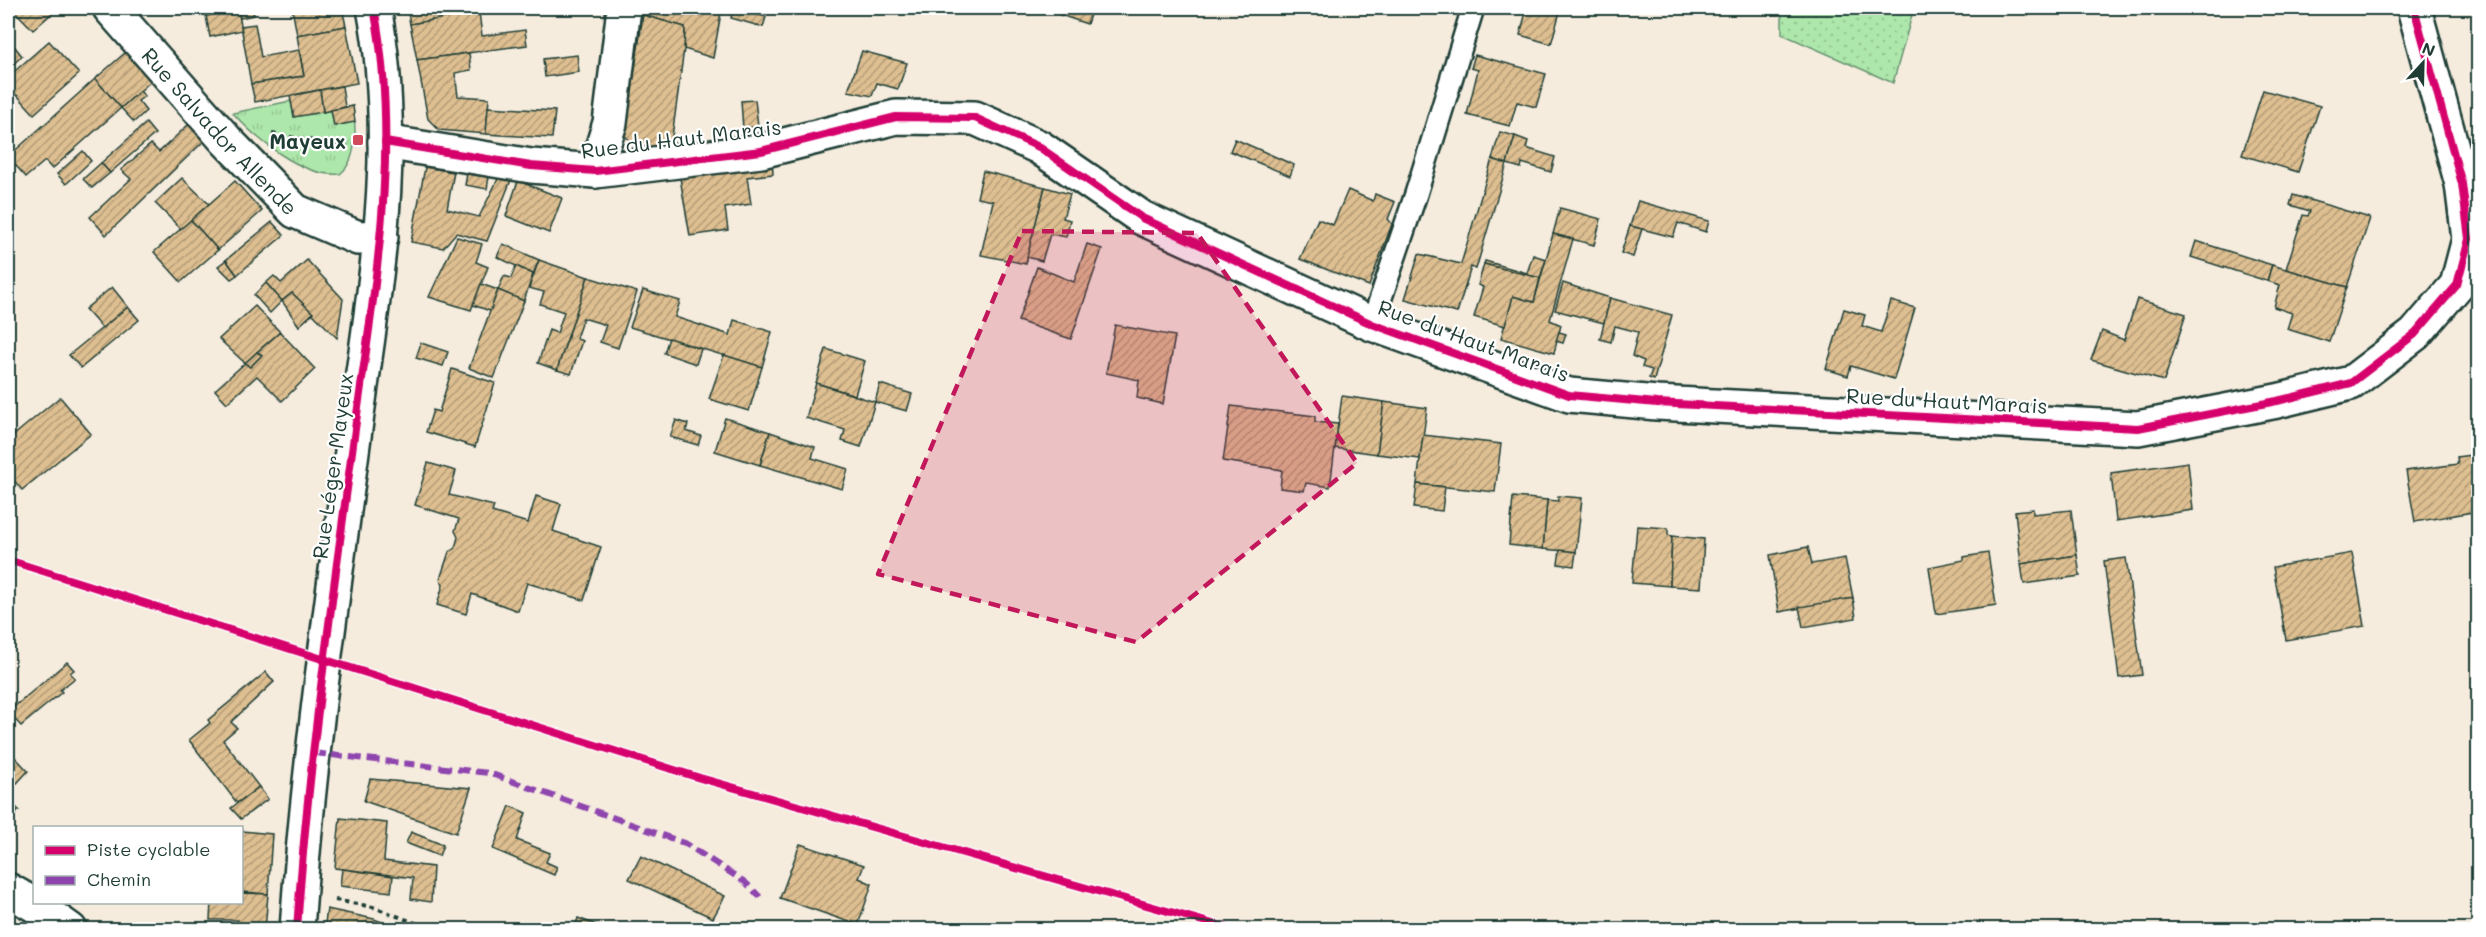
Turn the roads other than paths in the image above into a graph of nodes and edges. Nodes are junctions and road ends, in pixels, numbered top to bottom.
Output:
1 (110, 8) edge
2 (374, 8) edge
3 (624, 8) edge
4 (1473, 8) edge
5 (2414, 8) edge
6 (385, 158) junction
7 (595, 171) junction
8 (381, 237) junction
9 (1372, 324) junction
10 (8, 890) edge
11 (70, 930) edge
12 (297, 930) edge

1 - 8 street, Rue Salvador Allende
2 - 6 street, Rue Léger Mayeux
3 - 7 street
4 - 9 lane
5 - 9 street, Rue du Haut Marais
6 - 7 street, Rue du Haut Marais
6 - 8 street, Rue Léger Mayeux
7 - 9 street, Rue du Haut Marais
8 - 12 street, Rue Léger Mayeux
10 - 11 street

